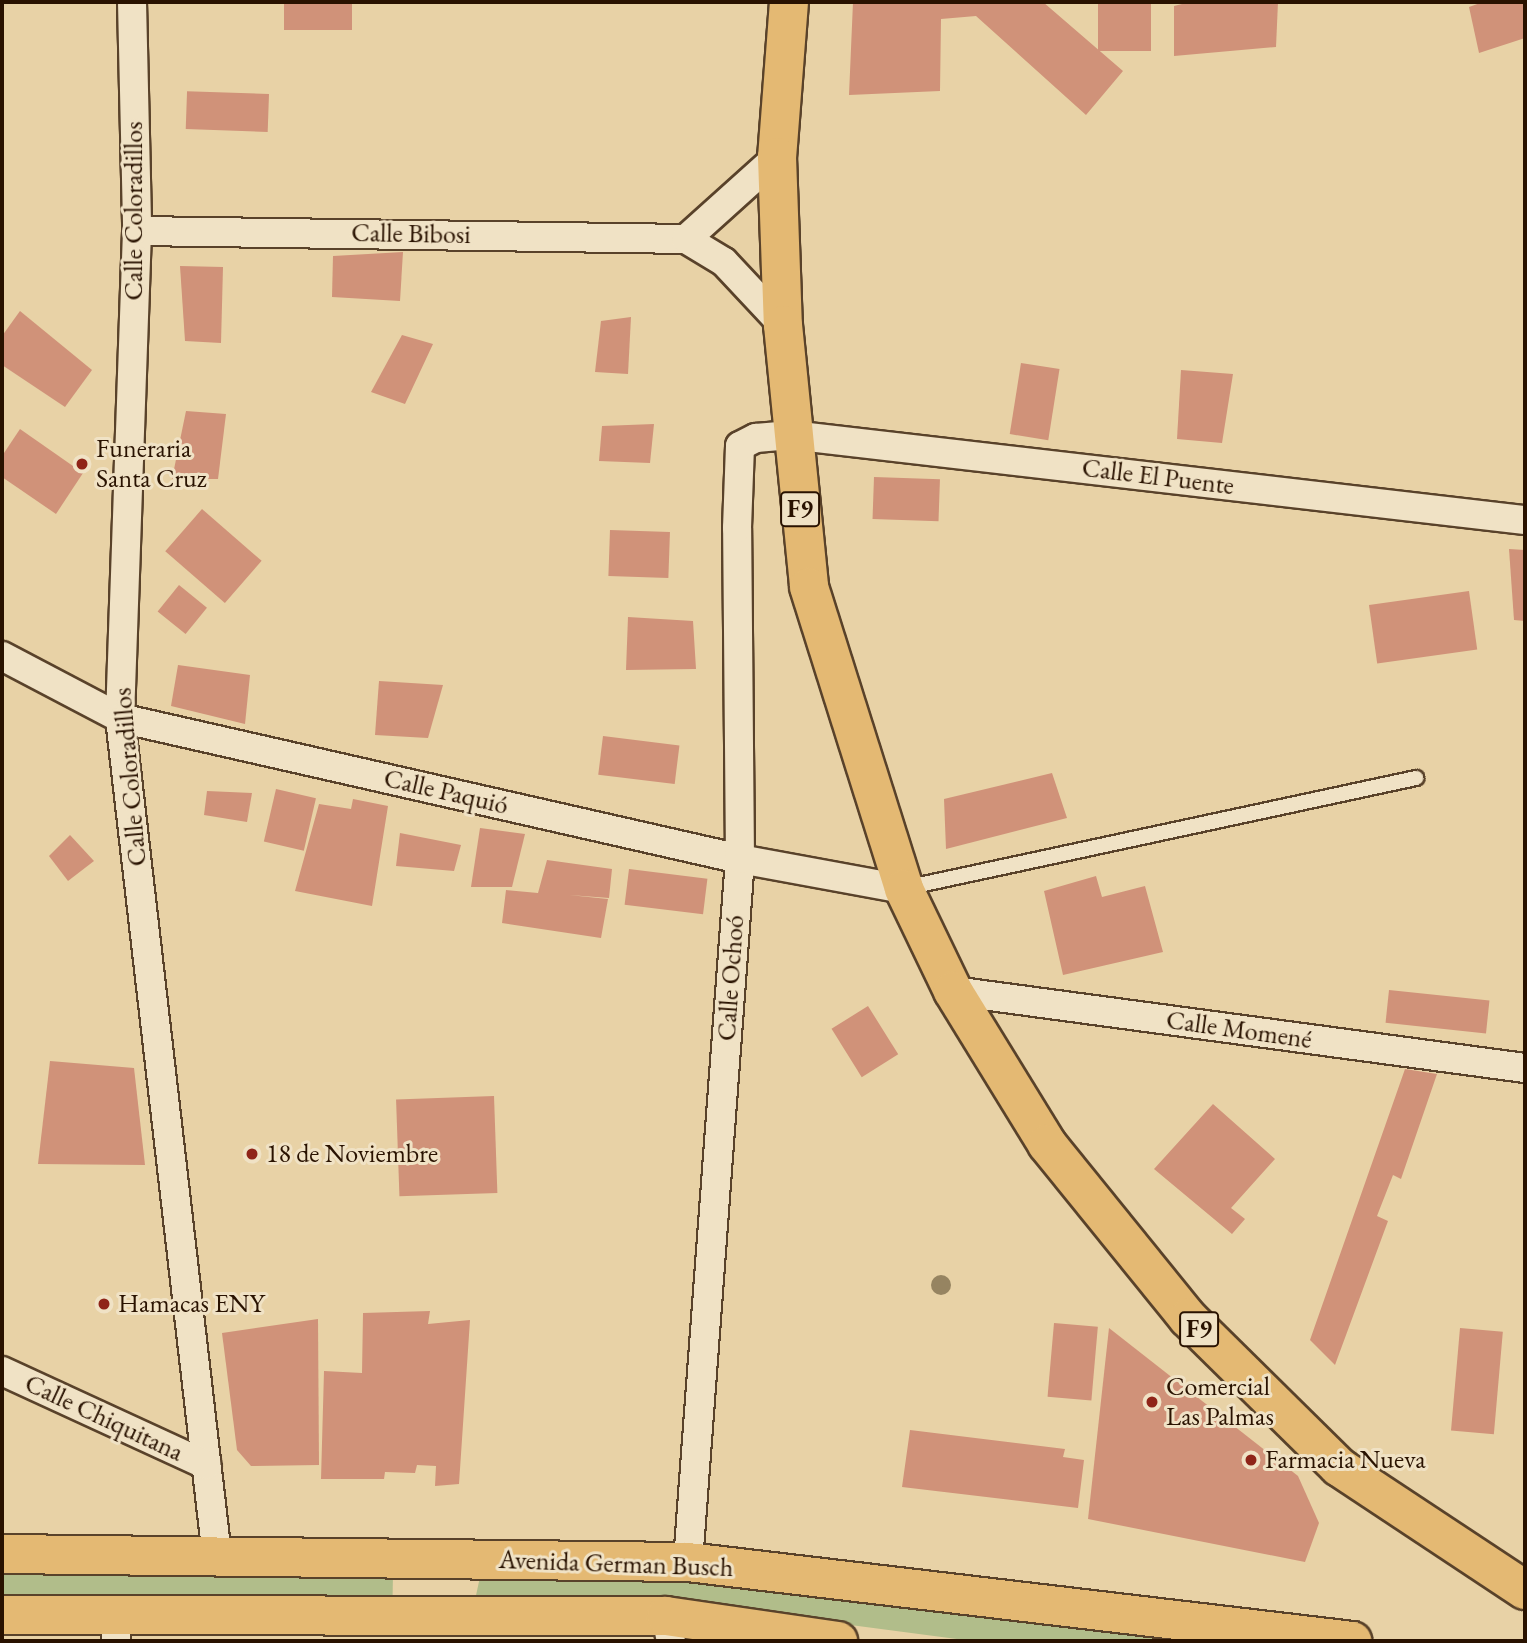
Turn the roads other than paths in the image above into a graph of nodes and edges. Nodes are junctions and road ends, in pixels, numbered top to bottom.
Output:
1 (132, 2) edge
2 (789, 2) edge
3 (777, 157) junction
4 (136, 231) junction
5 (686, 239) junction
6 (783, 325) junction
7 (791, 435) junction
8 (1525, 520) edge
9 (2, 656) edge
10 (120, 718) junction
11 (1416, 778) dead end
12 (740, 859) junction
13 (904, 888) junction
14 (953, 991) junction
15 (1525, 1068) edge
16 (2, 1371) edge
17 (206, 1465) junction
18 (2, 1554) edge
19 (217, 1556) junction
20 (443, 1559) junction
21 (688, 1562) junction
22 (1525, 1590) edge
23 (2, 1615) edge
24 (440, 1616) junction
25 (668, 1628) edge
26 (116, 1629) edge
27 (838, 1641) edge
28 (1352, 1641) edge

1 - 4 street, Calle Coloradillos
2 - 3 main road, F9
3 - 5 street
3 - 6 main road, F9
4 - 5 street, Calle Bibosi
4 - 10 street, Calle Coloradillos
5 - 6 street, Calle Bibosi
6 - 7 main road, F9
7 - 8 street, Calle El Puente
7 - 12 street, Calle Ochoó
7 - 13 main road, F9
9 - 10 street, Calle Paquió
10 - 12 street, Calle Paquió
10 - 17 street, Calle Coloradillos
11 - 13 lane
12 - 13 street, Calle Paquió
12 - 21 street, Calle Ochoó
13 - 14 main road, F9
14 - 15 street, Calle Momené
14 - 22 main road, F9
16 - 17 street, Calle Chiquitana
17 - 19 street, Calle Coloradillos
18 - 19 main road, Avenida German Busch
19 - 20 main road, Avenida German Busch
20 - 21 main road, Avenida German Busch
20 - 24 main road
21 - 28 main road, Avenida German Busch
23 - 26 main road, Avenida German Busch
24 - 25 main road, Avenida German Busch
24 - 26 main road, Avenida German Busch
25 - 27 main road, Avenida German Busch

